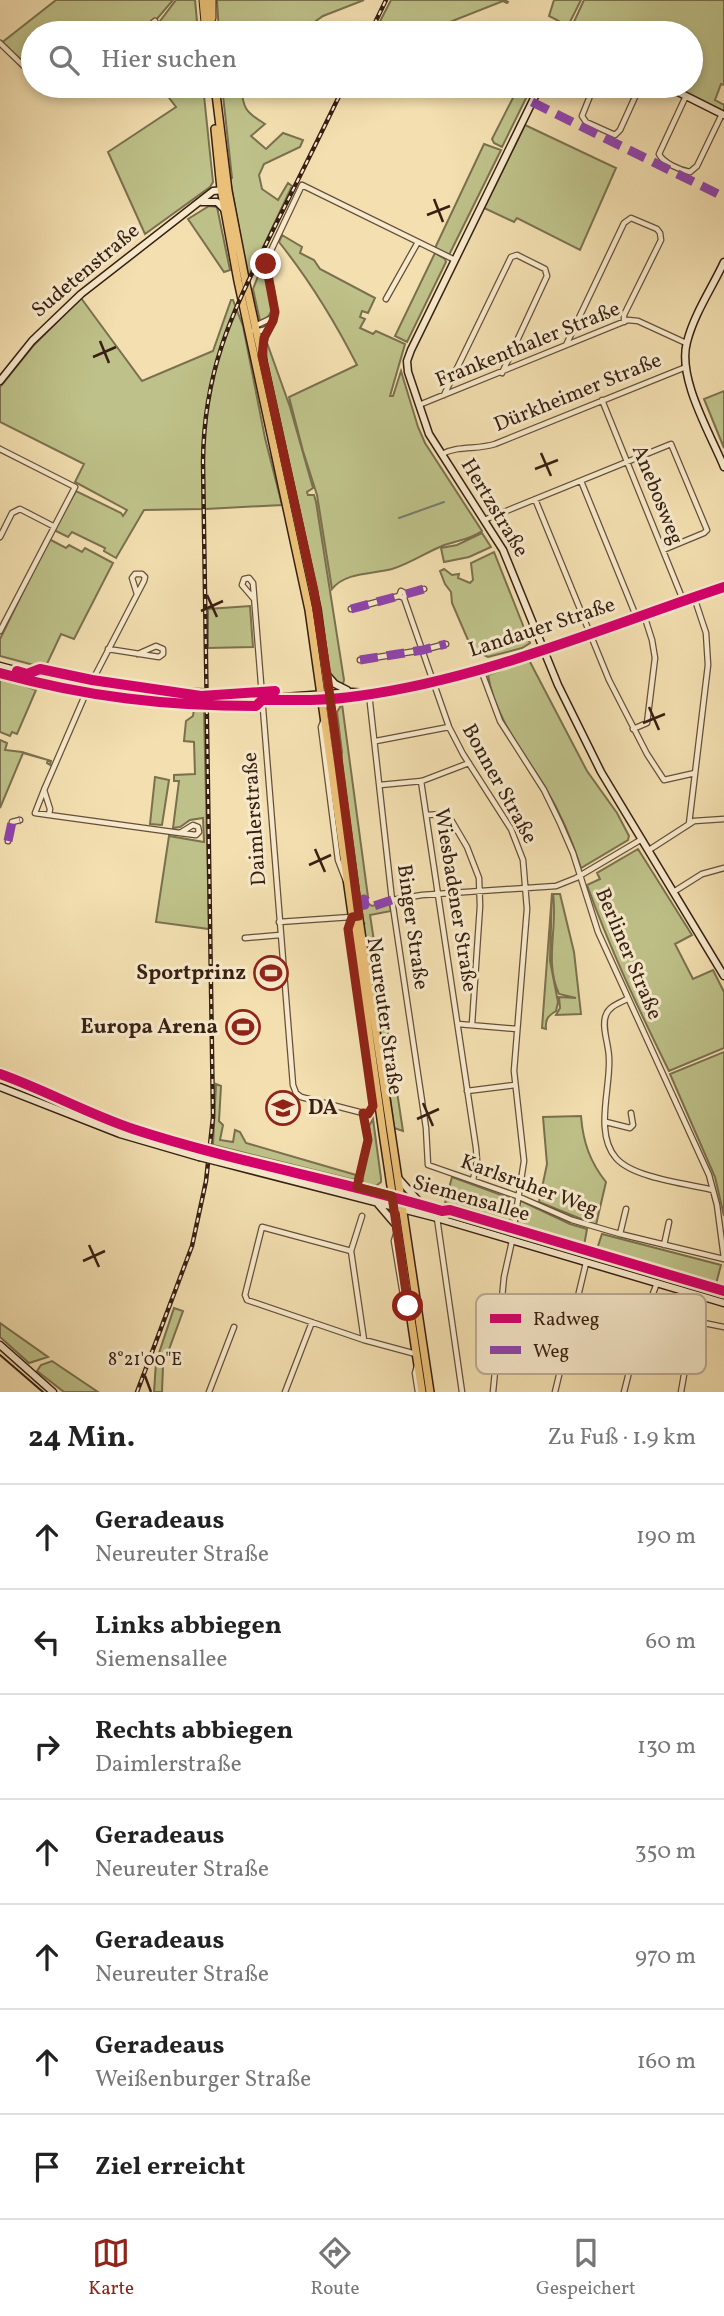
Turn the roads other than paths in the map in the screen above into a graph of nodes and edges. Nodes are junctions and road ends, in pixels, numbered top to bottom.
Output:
1 (204, 0) edge
2 (211, 0) edge
3 (207, 21) edge
4 (210, 21) edge
5 (0, 43) edge
6 (21, 63) edge
7 (214, 98) edge
8 (534, 98) edge
9 (589, 98) edge
10 (635, 98) edge
11 (685, 98) edge
12 (690, 98) edge
13 (723, 114) edge
14 (224, 191) junction
15 (202, 201) junction
16 (225, 210) junction
17 (418, 242) junction
18 (455, 260) junction
19 (724, 262) edge
20 (386, 299) dead end
21 (274, 316) junction
22 (624, 322) junction
23 (268, 328) junction
24 (254, 329) junction
25 (571, 332) junction
26 (583, 338) junction
27 (687, 343) junction
28 (565, 346) junction
29 (510, 355) junction
30 (262, 356) junction
31 (523, 362) junction
32 (686, 367) junction
33 (502, 373) junction
34 (452, 379) junction
35 (0, 382) edge
36 (460, 389) junction
37 (444, 395) junction
38 (602, 400) junction
39 (419, 406) junction
40 (1, 451) edge
41 (441, 455) junction
42 (627, 461) junction
43 (724, 467) edge
44 (581, 481) junction
45 (535, 499) junction
46 (484, 520) junction
47 (53, 526) junction
48 (0, 537) edge
49 (663, 550) junction
50 (724, 587) edge
51 (425, 589) dead end
52 (137, 594) dead end
53 (403, 596) junction
54 (694, 597) junction
55 (254, 599) dead end
56 (683, 601) junction
57 (351, 609) dead end
58 (640, 616) junction
59 (2, 623) edge
60 (0, 631) edge
61 (590, 633) junction
62 (446, 643) dead end
63 (108, 649) junction
64 (543, 649) junction
65 (423, 650) junction
66 (138, 654) junction
67 (360, 660) dead end
68 (0, 666) edge
69 (481, 670) junction
70 (323, 674) junction
71 (434, 682) junction
72 (89, 688) junction
73 (369, 694) junction
74 (350, 695) junction
75 (326, 696) junction
76 (305, 697) junction
77 (262, 700) junction
78 (328, 716) junction
79 (449, 727) junction
80 (633, 729) junction
81 (376, 741) junction
82 (469, 763) junction
83 (695, 773) junction
84 (421, 781) junction
85 (380, 785) junction
86 (44, 790) junction
87 (49, 815) junction
88 (427, 816) junction
89 (724, 819) edge
90 (20, 820) dead end
91 (689, 824) junction
92 (180, 833) dead end
93 (642, 839) junction
94 (8, 841) dead end
95 (649, 850) junction
96 (724, 868) edge
97 (580, 875) junction
98 (347, 883) junction
99 (527, 889) junction
100 (480, 891) junction
101 (674, 891) junction
102 (438, 894) junction
103 (392, 900) junction
104 (356, 917) junction
105 (279, 922) junction
106 (280, 935) junction
107 (245, 938) dead end
108 (724, 976) edge
109 (628, 999) junction
110 (458, 1024) junction
111 (472, 1024) junction
112 (517, 1029) junction
113 (0, 1074) edge
114 (514, 1085) junction
115 (0, 1087) edge
116 (467, 1091) junction
117 (48, 1093) junction
118 (47, 1105) junction
119 (371, 1110) junction
120 (363, 1113) junction
121 (631, 1113) dead end
122 (381, 1120) junction
123 (606, 1122) junction
124 (428, 1165) joint
125 (393, 1178) junction
126 (473, 1180) junction
127 (357, 1187) junction
128 (714, 1190) junction
129 (376, 1191) junction
130 (517, 1196) junction
131 (396, 1197) junction
132 (377, 1203) junction
133 (422, 1205) junction
134 (398, 1208) junction
135 (626, 1209) dead end
136 (416, 1213) junction
137 (362, 1216) dead end
138 (437, 1218) junction
139 (669, 1222) dead end
140 (399, 1228) junction
141 (513, 1232) junction
142 (620, 1234) junction
143 (512, 1241) junction
144 (664, 1245) junction
145 (351, 1251) junction
146 (724, 1259) edge
147 (586, 1263) junction
148 (657, 1283) junction
149 (502, 1294) edge
150 (579, 1294) edge
151 (653, 1294) edge
152 (695, 1294) edge
153 (724, 1294) edge
154 (706, 1297) edge
155 (724, 1303) edge
156 (312, 1322) junction
157 (706, 1323) edge
158 (234, 1326) dead end
159 (724, 1327) edge
160 (364, 1340) junction
161 (0, 1345) edge
162 (420, 1353) junction
163 (495, 1374) edge
164 (559, 1374) edge
165 (629, 1374) edge
166 (684, 1374) edge
167 (53, 1392) edge
168 (209, 1392) edge
169 (285, 1392) edge
170 (420, 1392) edge
171 (430, 1392) edge
172 (462, 1392) edge
173 (493, 1392) edge
174 (555, 1392) edge
175 (624, 1392) edge
176 (681, 1392) edge

1 - 3 highway
2 - 4 highway
5 - 6 street
7 - 14 main road, Neureuter Straße
8 - 18 main road, Hertzstraße
9 - 10 street
11 - 13 street
12 - 13 main road
14 - 15 main road, Sudetenstraße
14 - 16 main road, Neureuter Straße
14 - 24 main road, Neureuter Straße
15 - 16 main road
15 - 35 main road, Sudetenstraße
16 - 24 main road, Neureuter Straße
17 - 18 street
17 - 20 street
17 - 21 street
18 - 39 main road, Hertzstraße
19 - 27 main road
21 - 23 street
21 - 24 street
22 - 25 street
22 - 26 street, Frankenthaler Straße
22 - 27 street, Frankenthaler Straße
23 - 24 street
23 - 30 street
24 - 30 main road, Neureuter Straße
24 - 70 main road, Neureuter Straße
25 - 26 street
25 - 28 street
26 - 28 street, Frankenthaler Straße
27 - 32 main road
28 - 31 street, Frankenthaler Straße
29 - 31 street
29 - 33 street
29 - 34 street
30 - 70 main road, Neureuter Straße
31 - 33 street, Frankenthaler Straße
32 - 38 street, Dürkheimer Straße
32 - 43 main road
33 - 36 street, Frankenthaler Straße
34 - 36 street
34 - 37 street
36 - 37 street, Frankenthaler Straße
37 - 39 street, Frankenthaler Straße
38 - 41 street, Dürkheimer Straße
38 - 42 street, Anebosweg
39 - 41 main road, Hertzstraße
40 - 47 street
41 - 46 main road, Hertzstraße
42 - 44 street
42 - 49 street, Anebosweg
42 - 49 street
44 - 45 street
44 - 58 street
45 - 46 street
45 - 61 street
46 - 64 main road, Hertzstraße
47 - 48 street
47 - 59 street
49 - 56 street, Anebosweg
50 - 54 main road, Landauer Straße
51 - 53 street
52 - 63 street
53 - 57 street
53 - 65 street, Bonner Straße
54 - 56 main road, Landauer Straße
54 - 83 street
55 - 77 street, Daimlerstraße
56 - 58 main road, Landauer Straße
58 - 61 main road, Landauer Straße
58 - 80 street
59 - 60 street
61 - 64 main road, Landauer Straße
61 - 80 street
62 - 65 street
63 - 66 street
63 - 72 street
64 - 69 main road, Landauer Straße
64 - 93 main road, Hertzstraße
65 - 67 street
65 - 71 street, Bonner Straße
66 - 66 street
68 - 72 main road, Landauer Straße
69 - 71 main road, Landauer Straße
69 - 97 street, Berliner Straße
70 - 74 main road
70 - 75 main road, Neureuter Straße
70 - 76 main road
71 - 73 main road, Landauer Straße
71 - 79 street, Bonner Straße
72 - 77 main road, Landauer Straße
72 - 86 street
73 - 74 main road, Landauer Straße
73 - 81 street, Binger Straße
74 - 75 main road, Landauer Straße
74 - 78 main road
75 - 76 main road, Landauer Straße
75 - 78 main road, Neureuter Straße
76 - 77 main road, Landauer Straße
76 - 78 main road
77 - 105 street, Daimlerstraße
78 - 98 main road, Neureuter Straße
78 - 98 street, Neureuter Straße
78 - 104 main road, Neureuter Straße
79 - 81 street
79 - 82 street, Bonner Straße
80 - 83 street
81 - 85 street, Binger Straße
82 - 84 street
82 - 99 street, Bonner Straße
83 - 91 street
84 - 85 street
84 - 88 street, Wiesbadener Straße
85 - 103 street, Binger Straße
86 - 87 street
86 - 87 street
87 - 92 street
88 - 100 street
88 - 102 street, Wiesbadener Straße
89 - 91 street
90 - 94 street
91 - 95 street
93 - 95 main road, Hertzstraße
93 - 97 street
95 - 101 main road, Hertzstraße
96 - 101 street
97 - 99 street
97 - 109 street, Berliner Straße
98 - 104 main road, Neureuter Straße
99 - 100 street
99 - 112 street, Bonner Straße
100 - 102 street
100 - 111 street
101 - 108 main road, Hertzstraße
102 - 103 street
102 - 110 street, Wiesbadener Straße
103 - 124 street, Binger Straße
104 - 105 street
104 - 119 street, Neureuter Straße
104 - 122 main road, Neureuter Straße
104 - 125 main road, Neureuter Straße
105 - 106 street, Daimlerstraße
106 - 107 street
106 - 120 street, Daimlerstraße
109 - 123 street
109 - 128 street, Berliner Straße
110 - 111 street, Wiesbadener Straße
110 - 116 street, Wiesbadener Straße
111 - 112 street
112 - 114 street, Bonner Straße
113 - 117 main road, Siemensallee
114 - 116 street
114 - 130 street, Bonner Straße
115 - 118 main road, Siemensallee
116 - 126 street, Wiesbadener Straße
117 - 118 main road
117 - 127 main road, Siemensallee, bridge
118 - 132 main road, Siemensallee, bridge
119 - 120 street, Neureuter Straße
119 - 122 street, Neureuter Straße
120 - 127 street
121 - 123 street
122 - 125 main road, Neureuter Straße
123 - 128 street
124 - 126 street, Karlsruher Weg
125 - 129 main road
125 - 131 main road, Neureuter Straße
125 - 133 main road
126 - 130 street, Karlsruher Weg
127 - 129 main road, Siemensallee
128 - 146 street, Berliner Straße
129 - 131 main road, Siemensallee
130 - 141 street, Bonner Straße
130 - 142 street, Karlsruher Weg
131 - 133 main road, Siemensallee
131 - 134 main road, Neureuter Straße
132 - 134 main road, Siemensallee
132 - 140 main road
133 - 141 main road, Siemensallee
134 - 136 main road, Siemensallee
134 - 140 main road, Neureuter Straße
135 - 142 street, Karlsruher Weg
136 - 138 main road, Siemensallee
136 - 140 main road
137 - 145 street
138 - 143 main road, Siemensallee
138 - 172 street
139 - 144 street
140 - 162 main road, Neureuter Straße
140 - 162 main road, Neureuter Straße
141 - 143 main road, Siemensallee
141 - 153 main road, Siemensallee
142 - 144 street, Karlsruher Weg
143 - 147 main road, Siemensallee
143 - 149 street
144 - 146 street, Karlsruher Weg
145 - 156 street
145 - 160 street
147 - 148 main road, Siemensallee
147 - 150 street
148 - 151 street
148 - 152 main road, Siemensallee
154 - 155 main road, Siemensallee
156 - 160 street
156 - 169 street
157 - 159 street
158 - 168 street
160 - 162 street
161 - 167 main road
162 - 170 main road, Neureuter Straße
162 - 171 main road, Neureuter Straße
163 - 173 street
164 - 174 street
165 - 175 street
166 - 176 street

